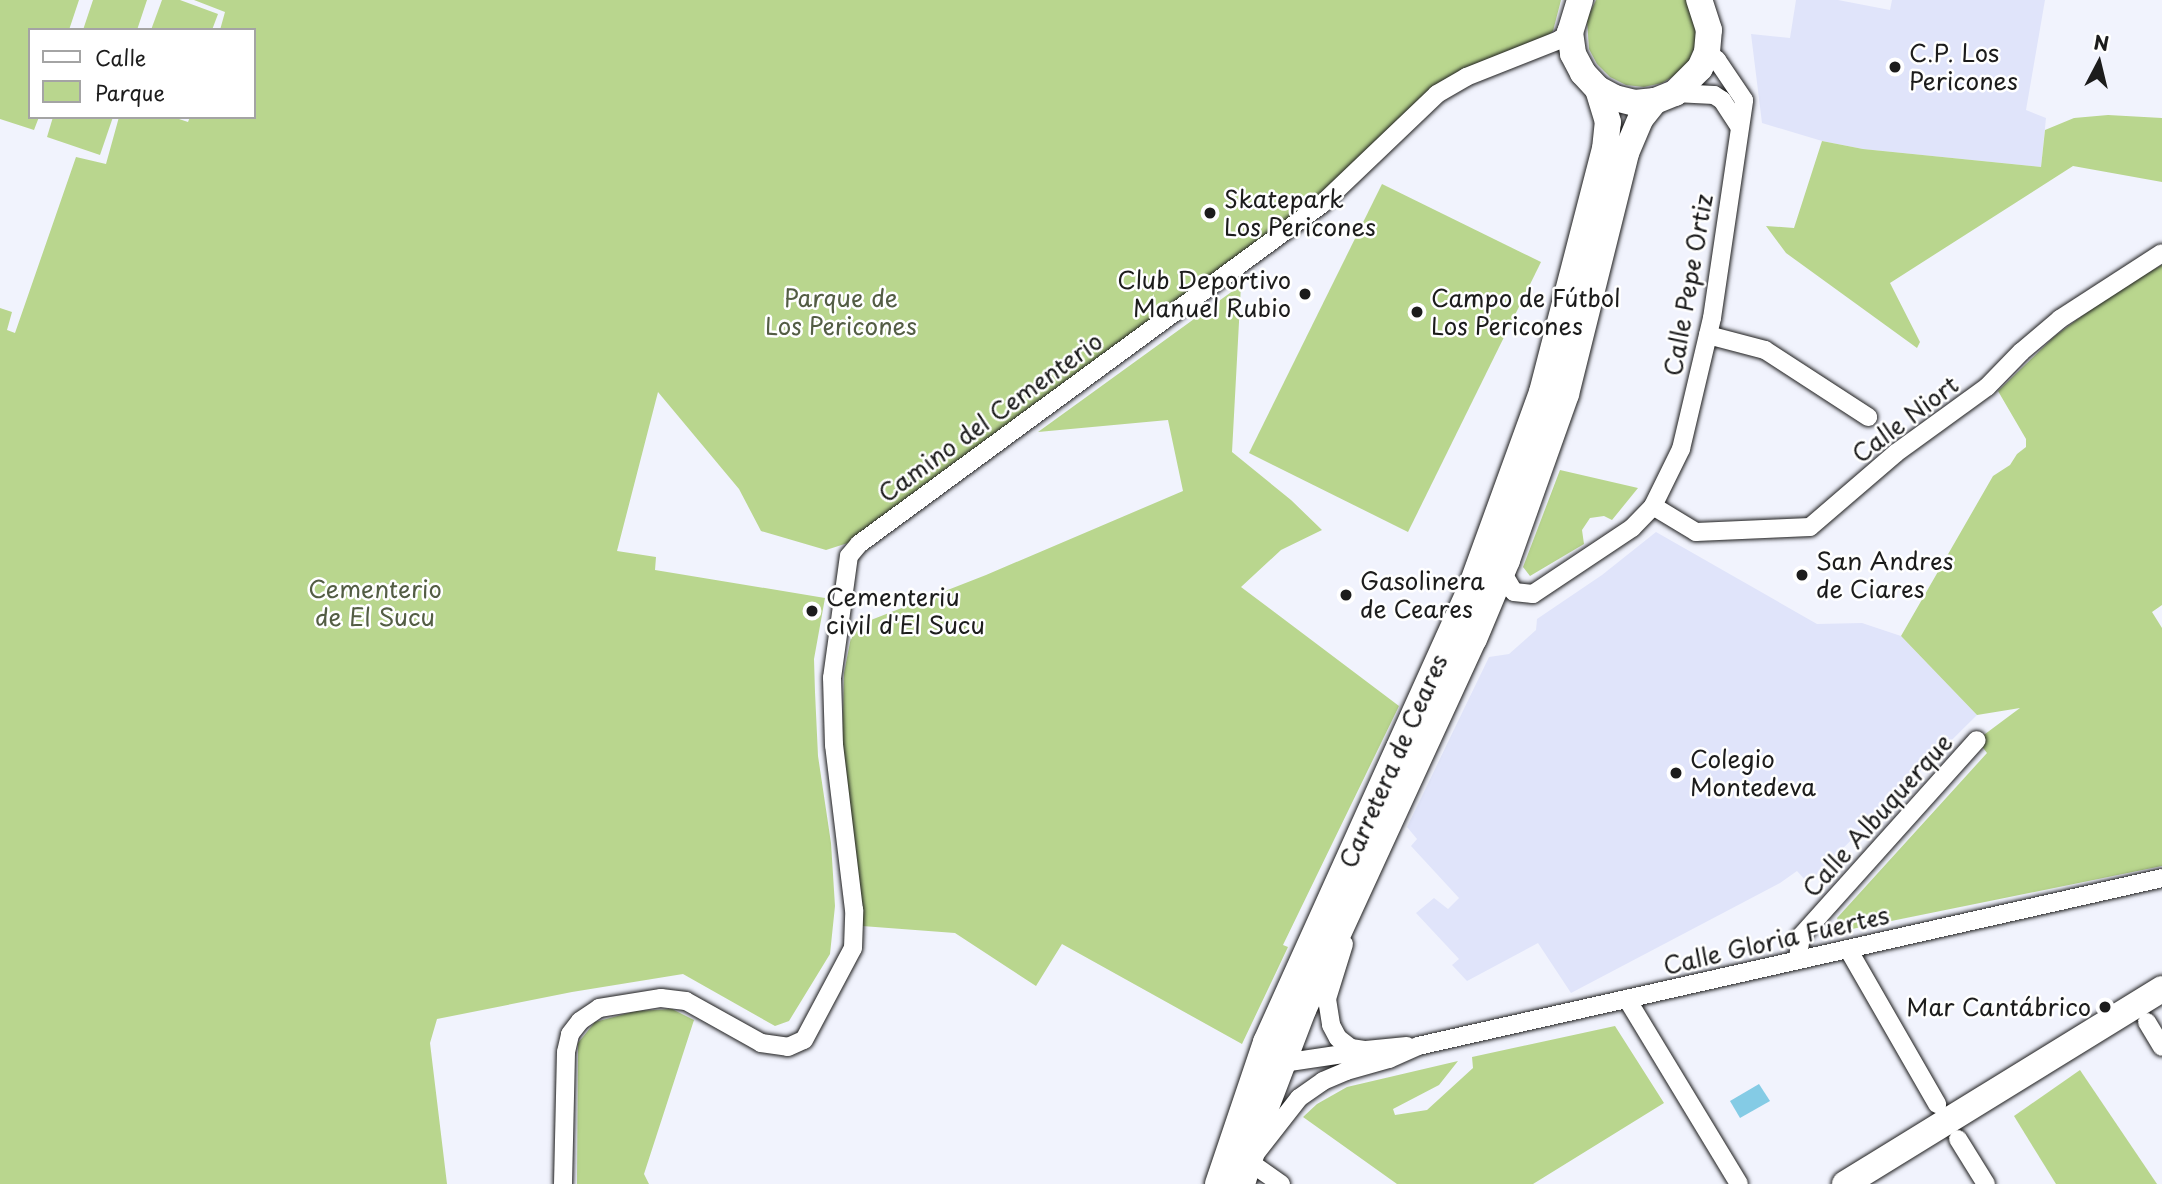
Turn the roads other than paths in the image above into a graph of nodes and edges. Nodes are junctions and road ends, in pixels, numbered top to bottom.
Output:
1 (1580, 0) edge
2 (1699, 0) edge
3 (1564, 36) junction
4 (1707, 52) junction
5 (1598, 89) junction
6 (1665, 97) junction
7 (1738, 125) junction
8 (2162, 253) edge
9 (1708, 335) junction
10 (1868, 417) dead end
11 (1653, 506) junction
12 (1502, 572) junction
13 (1977, 740) dead end
14 (2157, 883) edge
15 (1361, 885) junction
16 (1848, 949) junction
17 (1798, 959) junction
18 (2162, 989) edge
19 (1627, 999) junction
20 (2147, 1022) dead end
21 (1418, 1046) junction
22 (2162, 1047) edge
23 (1366, 1050) junction
24 (1284, 1062) junction
25 (1253, 1078) junction
26 (1937, 1104) dead end
27 (1958, 1139) dead end
28 (1245, 1173) edge
29 (563, 1184) edge
30 (1218, 1184) edge
31 (1281, 1184) edge
32 (1739, 1184) edge
33 (1845, 1184) edge
34 (1986, 1184) edge

1 - 3 main road
2 - 4 main road
3 - 5 main road
3 - 29 street, Camino del Cementerio
4 - 6 main road, Carretera de Ceares
4 - 7 street, Calle Pepe Ortiz
5 - 6 main road
5 - 25 main road, Carretera de Ceares
6 - 7 street
6 - 12 main road, Carretera de Ceares
7 - 9 street, Calle Pepe Ortiz
8 - 11 street, Calle Niort
9 - 10 street
9 - 11 street, Calle Pepe Ortiz
11 - 12 street, Calle Pepe Ortiz
12 - 15 main road, Carretera de Ceares
13 - 17 street, Calle Albuquerque
14 - 16 street, Calle Gloria Fuertes
15 - 23 street
15 - 24 main road, Carretera de Ceares
16 - 17 street, Calle Gloria Fuertes
16 - 26 street
17 - 19 street, Calle Gloria Fuertes
18 - 33 main road
19 - 21 street, Calle Gloria Fuertes
19 - 32 street
20 - 22 street
21 - 23 street, Calle Gloria Fuertes
21 - 28 street, Calle Gloria Fuertes
23 - 24 street, Calle Gloria Fuertes
24 - 25 street
24 - 28 main road, Carretera de Ceares
25 - 30 main road, Carretera de Ceares
27 - 34 street
28 - 31 street

